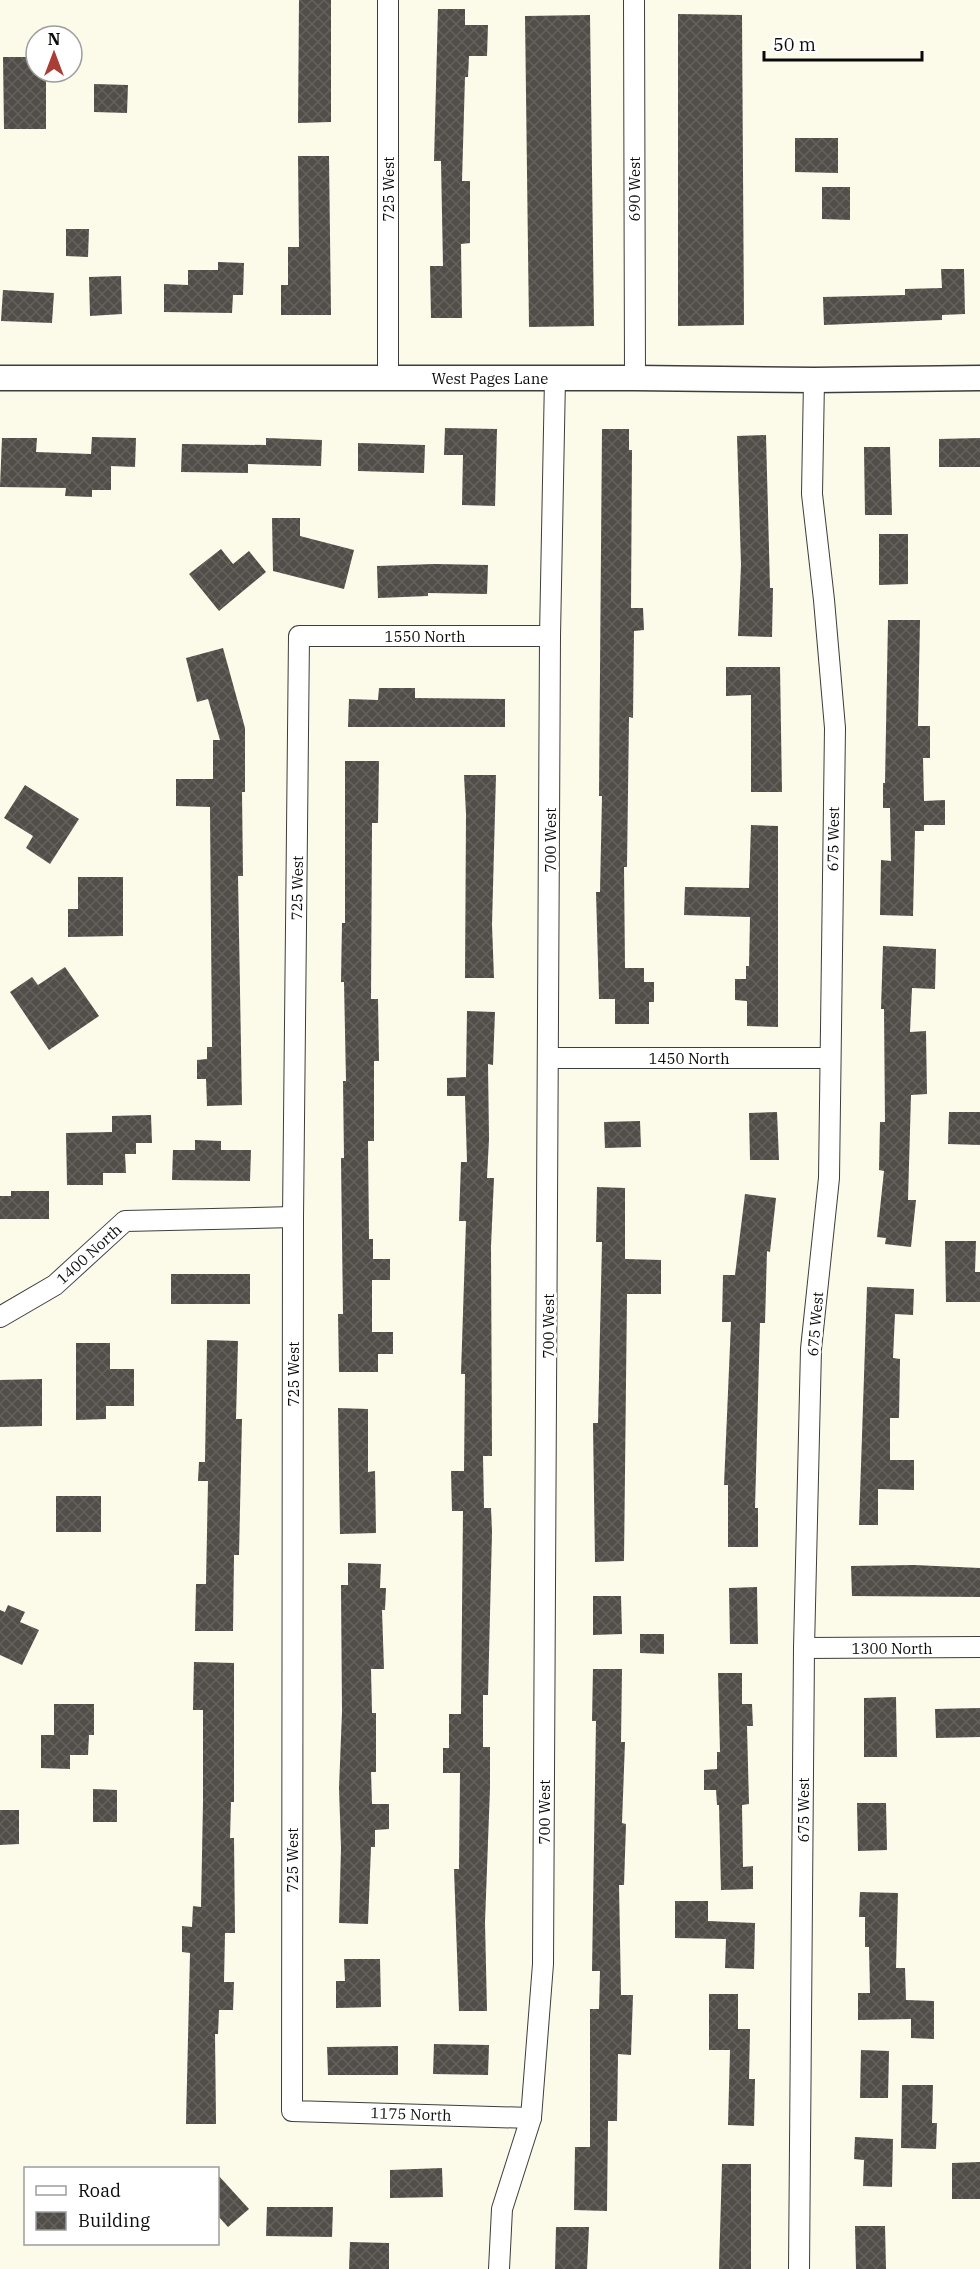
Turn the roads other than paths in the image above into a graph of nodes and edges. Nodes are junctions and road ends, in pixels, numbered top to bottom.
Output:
1 (388, 0) edge
2 (634, 0) edge
3 (388, 377) junction
4 (0, 378) edge
5 (555, 378) junction
6 (635, 378) junction
7 (980, 378) edge
8 (814, 380) junction
9 (300, 636) joint
10 (550, 636) junction
11 (549, 1058) junction
12 (829, 1058) junction
13 (293, 1217) junction
14 (0, 1317) edge
15 (980, 1647) edge
16 (804, 1648) junction
17 (292, 2111) joint
18 (531, 2118) junction
19 (499, 2269) edge
20 (799, 2269) edge

1 - 3 street, 725 West
2 - 6 street, 690 West
3 - 4 street, West Pages Lane
3 - 5 street, West Pages Lane
5 - 6 street, West Pages Lane
5 - 10 street, 700 West
6 - 8 street, West Pages Lane
7 - 8 street, West Pages Lane
8 - 12 street, 675 West
9 - 10 street, 1550 North
9 - 13 street, 725 West
10 - 11 street, 700 West
11 - 12 street, 1450 North
11 - 18 street, 700 West
12 - 16 street, 675 West
13 - 14 street, 1400 North
13 - 17 street, 725 West
15 - 16 street, 1300 North
16 - 20 street, 675 West
17 - 18 street, 1175 North
18 - 19 street, 700 West

